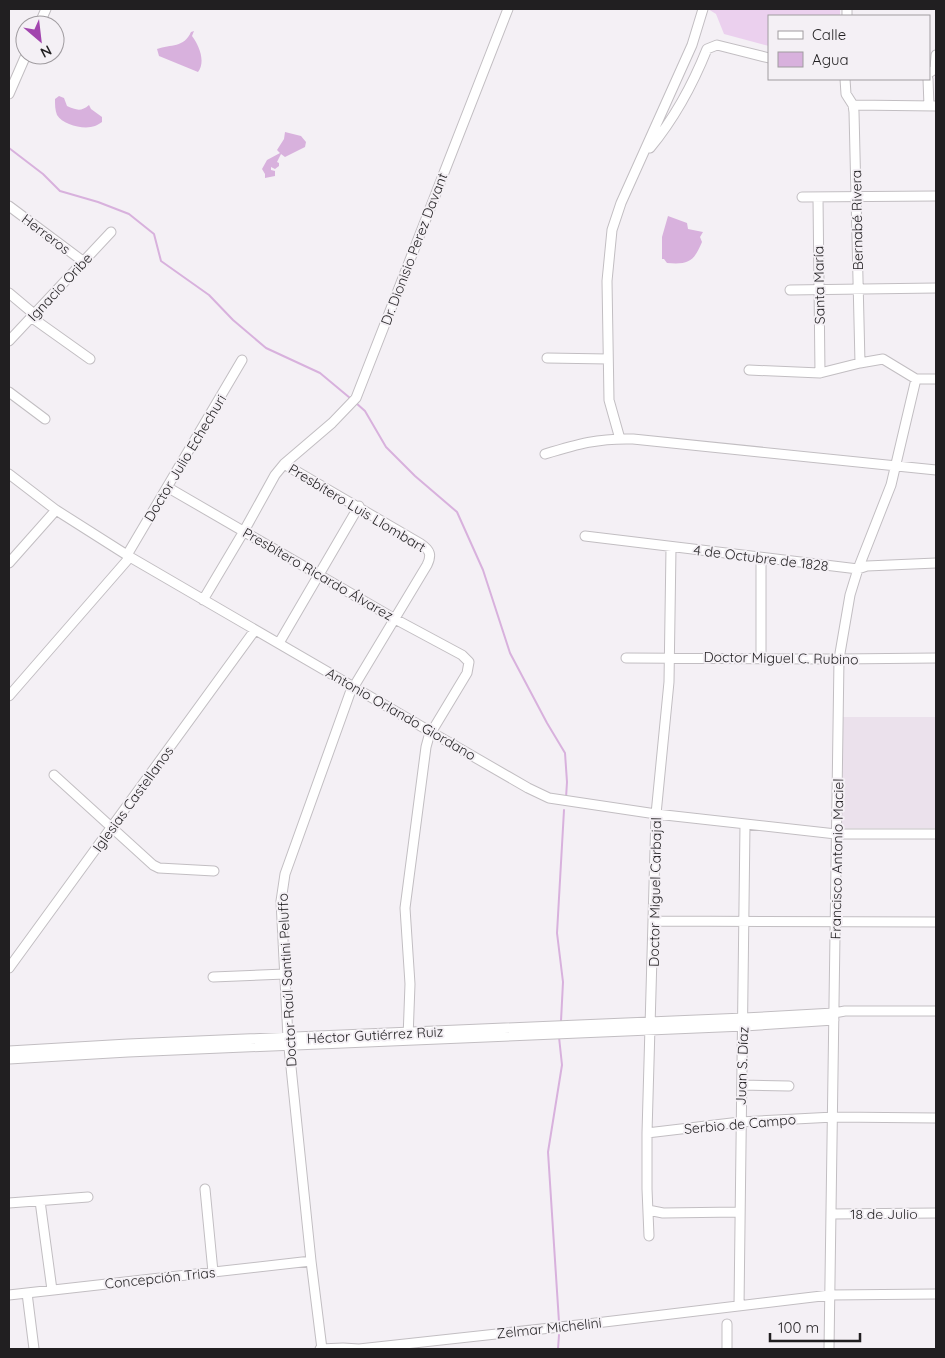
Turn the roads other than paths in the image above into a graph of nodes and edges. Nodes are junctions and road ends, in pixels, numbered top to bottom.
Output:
1 (508, 9) edge
2 (703, 9) edge
3 (936, 54) edge
4 (768, 58) edge
5 (22, 65) edge
6 (933, 70) edge
7 (845, 80) edge
8 (928, 80) edge
9 (9, 94) edge
10 (853, 105) junction
11 (933, 106) edge
12 (642, 158) junction
13 (936, 196) edge
14 (802, 197) dead end
15 (818, 198) junction
16 (856, 198) junction
17 (9, 206) edge
18 (111, 232) dead end
19 (84, 262) junction
20 (936, 288) edge
21 (858, 289) junction
22 (790, 290) dead end
23 (818, 290) junction
24 (9, 293) edge
25 (33, 316) junction
26 (9, 341) edge
27 (547, 358) dead end
28 (90, 359) dead end
29 (608, 359) junction
30 (242, 360) dead end
31 (860, 363) junction
32 (749, 370) dead end
33 (820, 373) junction
34 (936, 379) edge
35 (916, 380) junction
36 (9, 392) edge
37 (45, 419) dead end
38 (620, 439) junction
39 (545, 454) dead end
40 (284, 464) junction
41 (895, 465) junction
42 (936, 470) edge
43 (9, 474) edge
44 (167, 487) junction
45 (359, 506) junction
46 (56, 510) junction
47 (244, 531) junction
48 (585, 536) dead end
49 (671, 548) junction
50 (430, 553) joint
51 (128, 556) junction
52 (761, 558) junction
53 (9, 563) edge
54 (936, 563) edge
55 (858, 569) junction
56 (319, 574) junction
57 (202, 600) junction
58 (395, 619) junction
59 (256, 630) junction
60 (279, 643) junction
61 (669, 657) junction
62 (626, 658) dead end
63 (761, 658) junction
64 (936, 658) edge
65 (839, 659) junction
66 (354, 687) junction
67 (9, 696) edge
68 (431, 732) junction
69 (54, 774) dead end
70 (656, 814) junction
71 (745, 825) junction
72 (112, 828) junction
73 (836, 834) junction
74 (936, 834) edge
75 (214, 871) dead end
76 (654, 921) junction
77 (745, 922) junction
78 (836, 922) junction
79 (936, 922) edge
80 (9, 968) edge
81 (285, 974) junction
82 (213, 977) dead end
83 (936, 1011) edge
84 (834, 1017) junction
85 (744, 1018) junction
86 (650, 1026) junction
87 (408, 1037) junction
88 (288, 1038) junction
89 (9, 1051) edge
90 (9, 1059) edge
91 (742, 1085) junction
92 (789, 1086) dead end
93 (834, 1117) junction
94 (936, 1118) edge
95 (740, 1122) junction
96 (647, 1133) junction
97 (205, 1189) dead end
98 (88, 1197) dead end
99 (40, 1200) junction
100 (9, 1203) edge
101 (648, 1210) junction
102 (739, 1212) junction
103 (832, 1214) junction
104 (936, 1214) edge
105 (649, 1236) dead end
106 (311, 1261) junction
107 (213, 1272) junction
108 (52, 1290) junction
109 (27, 1293) junction
110 (936, 1294) edge
111 (9, 1295) edge
112 (830, 1295) junction
113 (739, 1306) junction
114 (727, 1324) dead end
115 (34, 1349) edge
116 (321, 1349) edge
117 (359, 1349) edge
118 (727, 1349) edge
119 (829, 1349) edge

1 - 40 street, Dr. Dionisio Perez Davant
2 - 12 street
3 - 6 street
4 - 12 street
5 - 9 street
7 - 10 street, Bernabé Rivera
8 - 11 street
10 - 11 street
10 - 16 street, Bernabé Rivera
12 - 29 street
13 - 16 street
14 - 15 street
15 - 16 street
15 - 23 street, Santa María
16 - 21 street, Bernabé Rivera
17 - 19 street, Herreros
18 - 19 street, Ignacio Oribe
19 - 25 street, Ignacio Oribe
20 - 21 street
21 - 23 street
21 - 31 street, Bernabé Rivera
22 - 23 street
23 - 33 street, Santa María
24 - 25 street
25 - 26 street, Ignacio Oribe
25 - 28 street
27 - 29 street
29 - 38 street
30 - 44 street, Doctor Julio Echechuri
31 - 33 street
31 - 35 street
32 - 33 street
34 - 35 street
35 - 41 street, Francisco Antonio Maciel
36 - 37 street
38 - 39 street
38 - 41 street
40 - 45 street, Presbítero Luis Llombart
40 - 47 street, Dr. Dionisio Perez Davant
41 - 42 street
41 - 55 street, Francisco Antonio Maciel
43 - 46 street, Antonio Orlando Giordano
44 - 47 street, Presbítero Ricardo Álvarez
44 - 51 street, Doctor Julio Echechuri
45 - 50 street, Presbítero Luis Llombart
45 - 56 street
46 - 51 street, Antonio Orlando Giordano
46 - 53 street
47 - 56 street, Presbítero Ricardo Álvarez
47 - 57 street, Dr. Dionisio Perez Davant
48 - 49 street, 4 de Octubre de 1828
49 - 52 street, 4 de Octubre de 1828
49 - 61 street, Doctor Miguel Carbajal
50 - 58 street, Doctor Raúl Santini Peluffo
51 - 57 street, Antonio Orlando Giordano
51 - 67 street, Doctor Julio Echechuri
52 - 55 street, 4 de Octubre de 1828
52 - 63 street
54 - 55 street, 4 de Octubre de 1828
55 - 65 street, Francisco Antonio Maciel
56 - 58 street, Presbítero Ricardo Álvarez
56 - 60 street
57 - 59 street, Antonio Orlando Giordano
58 - 66 street, Doctor Raúl Santini Peluffo
58 - 68 street, Presbítero Ricardo Álvarez
59 - 60 street, Antonio Orlando Giordano
59 - 72 street, Iglesias Castellanos
60 - 66 street, Antonio Orlando Giordano
61 - 62 street, Doctor Miguel C. Rubino
61 - 63 street, Doctor Miguel C. Rubino
61 - 70 street, Doctor Miguel Carbajal
63 - 65 street, Doctor Miguel C. Rubino
64 - 65 street, Doctor Miguel C. Rubino
65 - 73 street, Francisco Antonio Maciel
66 - 68 street, Antonio Orlando Giordano
66 - 81 street, Doctor Raúl Santini Peluffo
68 - 70 street, Antonio Orlando Giordano
68 - 87 street
69 - 72 street
70 - 71 street, Antonio Orlando Giordano
70 - 76 street, Doctor Miguel Carbajal
71 - 73 street, Antonio Orlando Giordano
71 - 77 street, Juan S. Díaz
72 - 75 street
72 - 80 street, Iglesias Castellanos
73 - 74 street, Antonio Orlando Giordano
73 - 78 street, Francisco Antonio Maciel
76 - 77 street
76 - 86 street, Doctor Miguel Carbajal
77 - 78 street
77 - 85 street, Juan S. Díaz
78 - 79 street
78 - 84 street, Francisco Antonio Maciel
81 - 82 street
81 - 88 street, Doctor Raúl Santini Peluffo
83 - 84 street
84 - 85 street
84 - 86 street
84 - 93 street, Francisco Antonio Maciel
85 - 86 street
85 - 91 street, Juan S. Díaz
86 - 87 street, Héctor Gutiérrez Ruiz
86 - 96 street, Doctor Miguel Carbajal
87 - 88 street, Héctor Gutiérrez Ruiz
87 - 90 street, Héctor Gutiérrez Ruiz
88 - 89 street, Héctor Gutiérrez Ruiz
88 - 106 street, Doctor Raúl Santini Peluffo
91 - 92 street
91 - 95 street, Juan S. Díaz
93 - 94 street, Serbio de Campo
93 - 95 street, Serbio de Campo
93 - 103 street, Francisco Antonio Maciel
95 - 96 street, Serbio de Campo
95 - 102 street, Juan S. Díaz
96 - 101 street, Doctor Miguel Carbajal
97 - 107 street
98 - 99 street
99 - 100 street
99 - 108 street
101 - 102 street
101 - 105 street, Doctor Miguel Carbajal
102 - 113 street, Juan S. Díaz
103 - 104 street, 18 de Julio
103 - 112 street, Francisco Antonio Maciel
106 - 107 street, Concepción Trias
106 - 116 street, Doctor Raúl Santini Peluffo
107 - 108 street, Concepción Trias
108 - 109 street, Concepción Trias
109 - 111 street, Concepción Trias
109 - 115 street
110 - 112 street, Zelmar Michelini
112 - 113 street, Zelmar Michelini
112 - 119 street, Francisco Antonio Maciel
113 - 117 street, Zelmar Michelini
114 - 118 street
116 - 117 street, Zelmar Michelini

